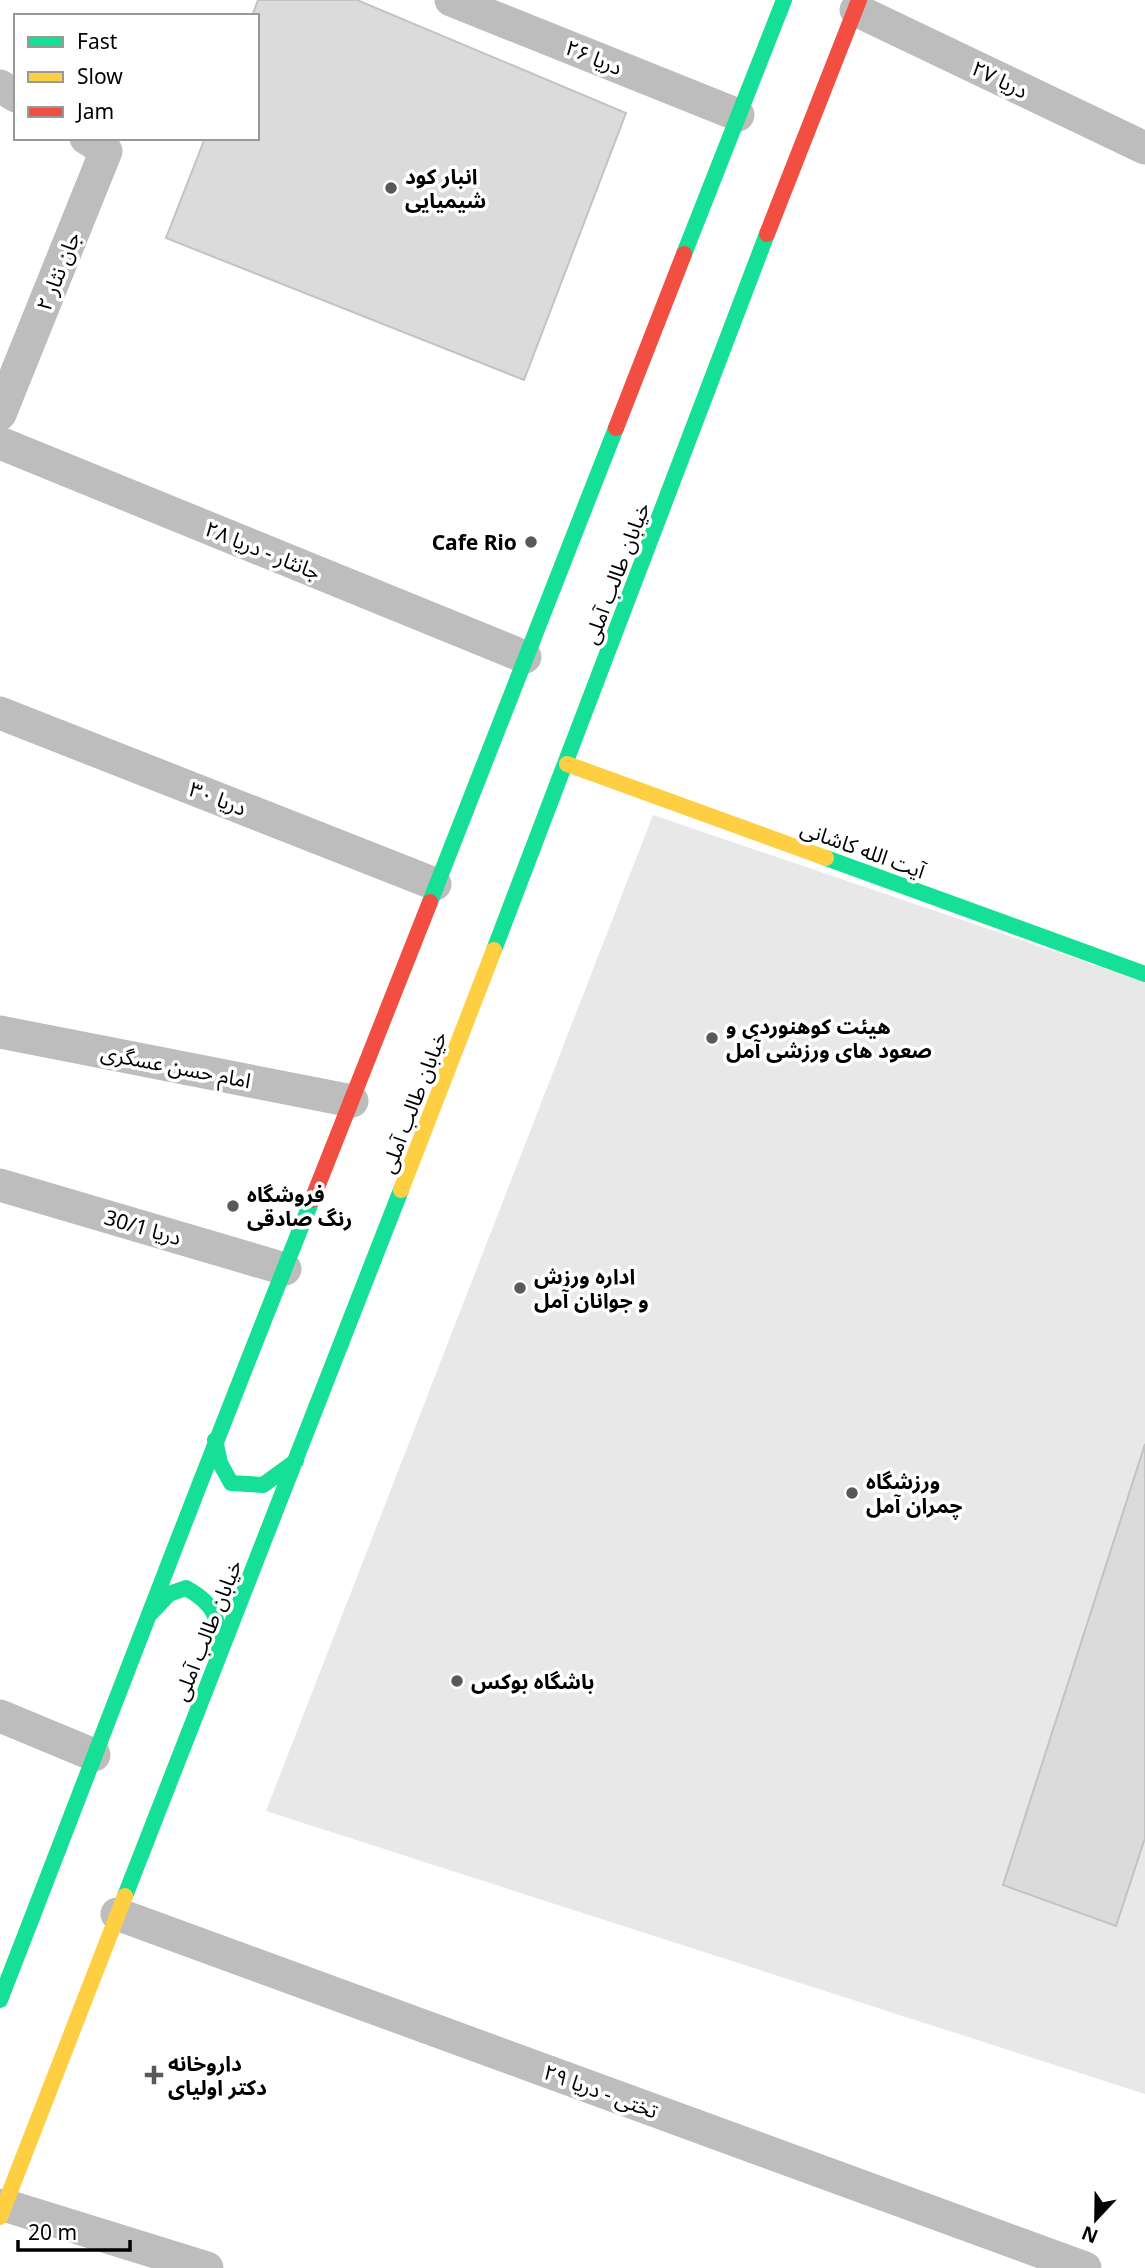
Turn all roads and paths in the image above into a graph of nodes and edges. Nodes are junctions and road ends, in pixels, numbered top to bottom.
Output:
1 (451, 0) edge
2 (784, 0) edge
3 (858, 5) edge
4 (738, 115) junction
5 (89, 140) edge
6 (1145, 148) edge
7 (0, 414) edge
8 (0, 443) edge
9 (525, 657) junction
10 (0, 713) edge
11 (567, 764) junction
12 (436, 884) junction
13 (1145, 974) edge
14 (0, 1032) edge
15 (352, 1101) junction
16 (0, 1185) edge
17 (285, 1269) junction
18 (215, 1440) junction
19 (296, 1461) junction
20 (151, 1613) junction
21 (218, 1660) junction
22 (0, 1716) edge
23 (94, 1755) junction
24 (117, 1914) junction
25 (0, 2000) edge
26 (2, 2211) edge
27 (207, 2268) edge
28 (1086, 2268) edge

1 - 4 street, دریا ۲۶
2 - 4 main road
3 - 6 street, دریا ۲۷
3 - 11 main road, خیابان طالب آملی
4 - 9 main road
5 - 7 street, جان نثار ۲
8 - 9 street, جانثار - دریا ۲۸
9 - 12 main road
10 - 12 street, دریا ۳۰
11 - 13 main road, آیت الله کاشانی
11 - 19 main road, خیابان طالب آملی
12 - 15 main road
14 - 15 street, امام حسن عسگری
15 - 17 main road
16 - 17 street, دریا 30/1
17 - 18 main road
18 - 19 main road
18 - 20 main road
19 - 21 main road, خیابان طالب آملی
20 - 21 main road
20 - 23 main road
21 - 24 main road, خیابان طالب آملی
22 - 23 street
23 - 25 main road
24 - 26 main road, خیابان طالب آملی
24 - 28 street, تختی - دریا ۲۹
26 - 27 street

